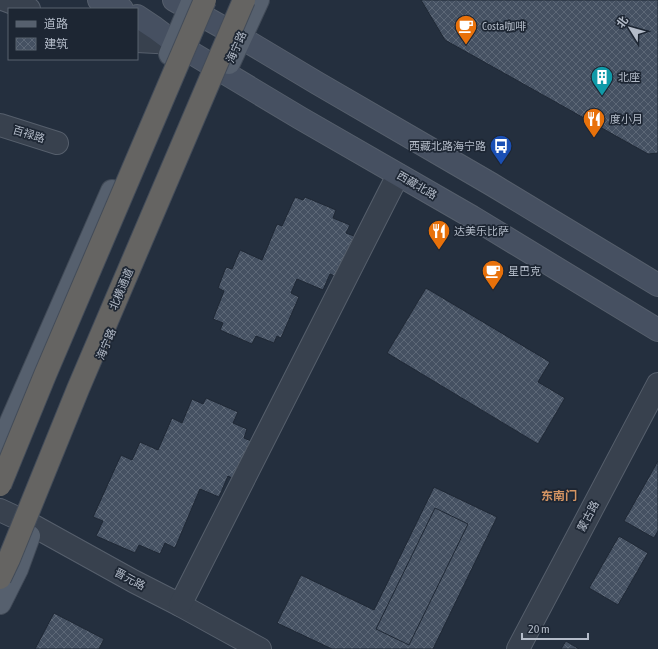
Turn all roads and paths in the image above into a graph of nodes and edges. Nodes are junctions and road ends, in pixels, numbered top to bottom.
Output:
1 (5, 0) edge
2 (99, 0) edge
3 (244, 0) edge
4 (258, 0) edge
5 (189, 2) edge
6 (26, 8) edge
7 (119, 8) edge
8 (138, 17) edge
9 (240, 37) junction
10 (138, 41) edge
11 (175, 43) junction
12 (224, 73) junction
13 (0, 125) edge
14 (57, 143) dead end
15 (398, 175) junction
16 (658, 285) edge
17 (658, 330) edge
18 (658, 384) edge
19 (0, 447) edge
20 (0, 486) edge
21 (0, 510) edge
22 (32, 526) junction
23 (0, 578) edge
24 (0, 603) edge
25 (180, 605) junction
26 (260, 649) edge
27 (518, 649) edge

1 - 6 street
2 - 7 main road
3 - 23 highway, 北横通道, bridge
4 - 9 main road, 海宁路
5 - 9 main road
5 - 11 main road
5 - 20 highway, bridge
8 - 11 main road, 西藏北路
9 - 12 main road, 海宁路
9 - 16 main road
10 - 11 street, 西藏北路
11 - 12 main road, 西藏北路
11 - 19 main road
12 - 15 main road, 西藏北路
12 - 22 main road, 海宁路
13 - 14 street, 百禄路
15 - 17 main road, 西藏北路
15 - 25 street
18 - 27 street, 蒙古路
21 - 22 street, 晋元路
22 - 24 main road, 海宁路
22 - 25 street, 晋元路
25 - 26 street, 晋元路

